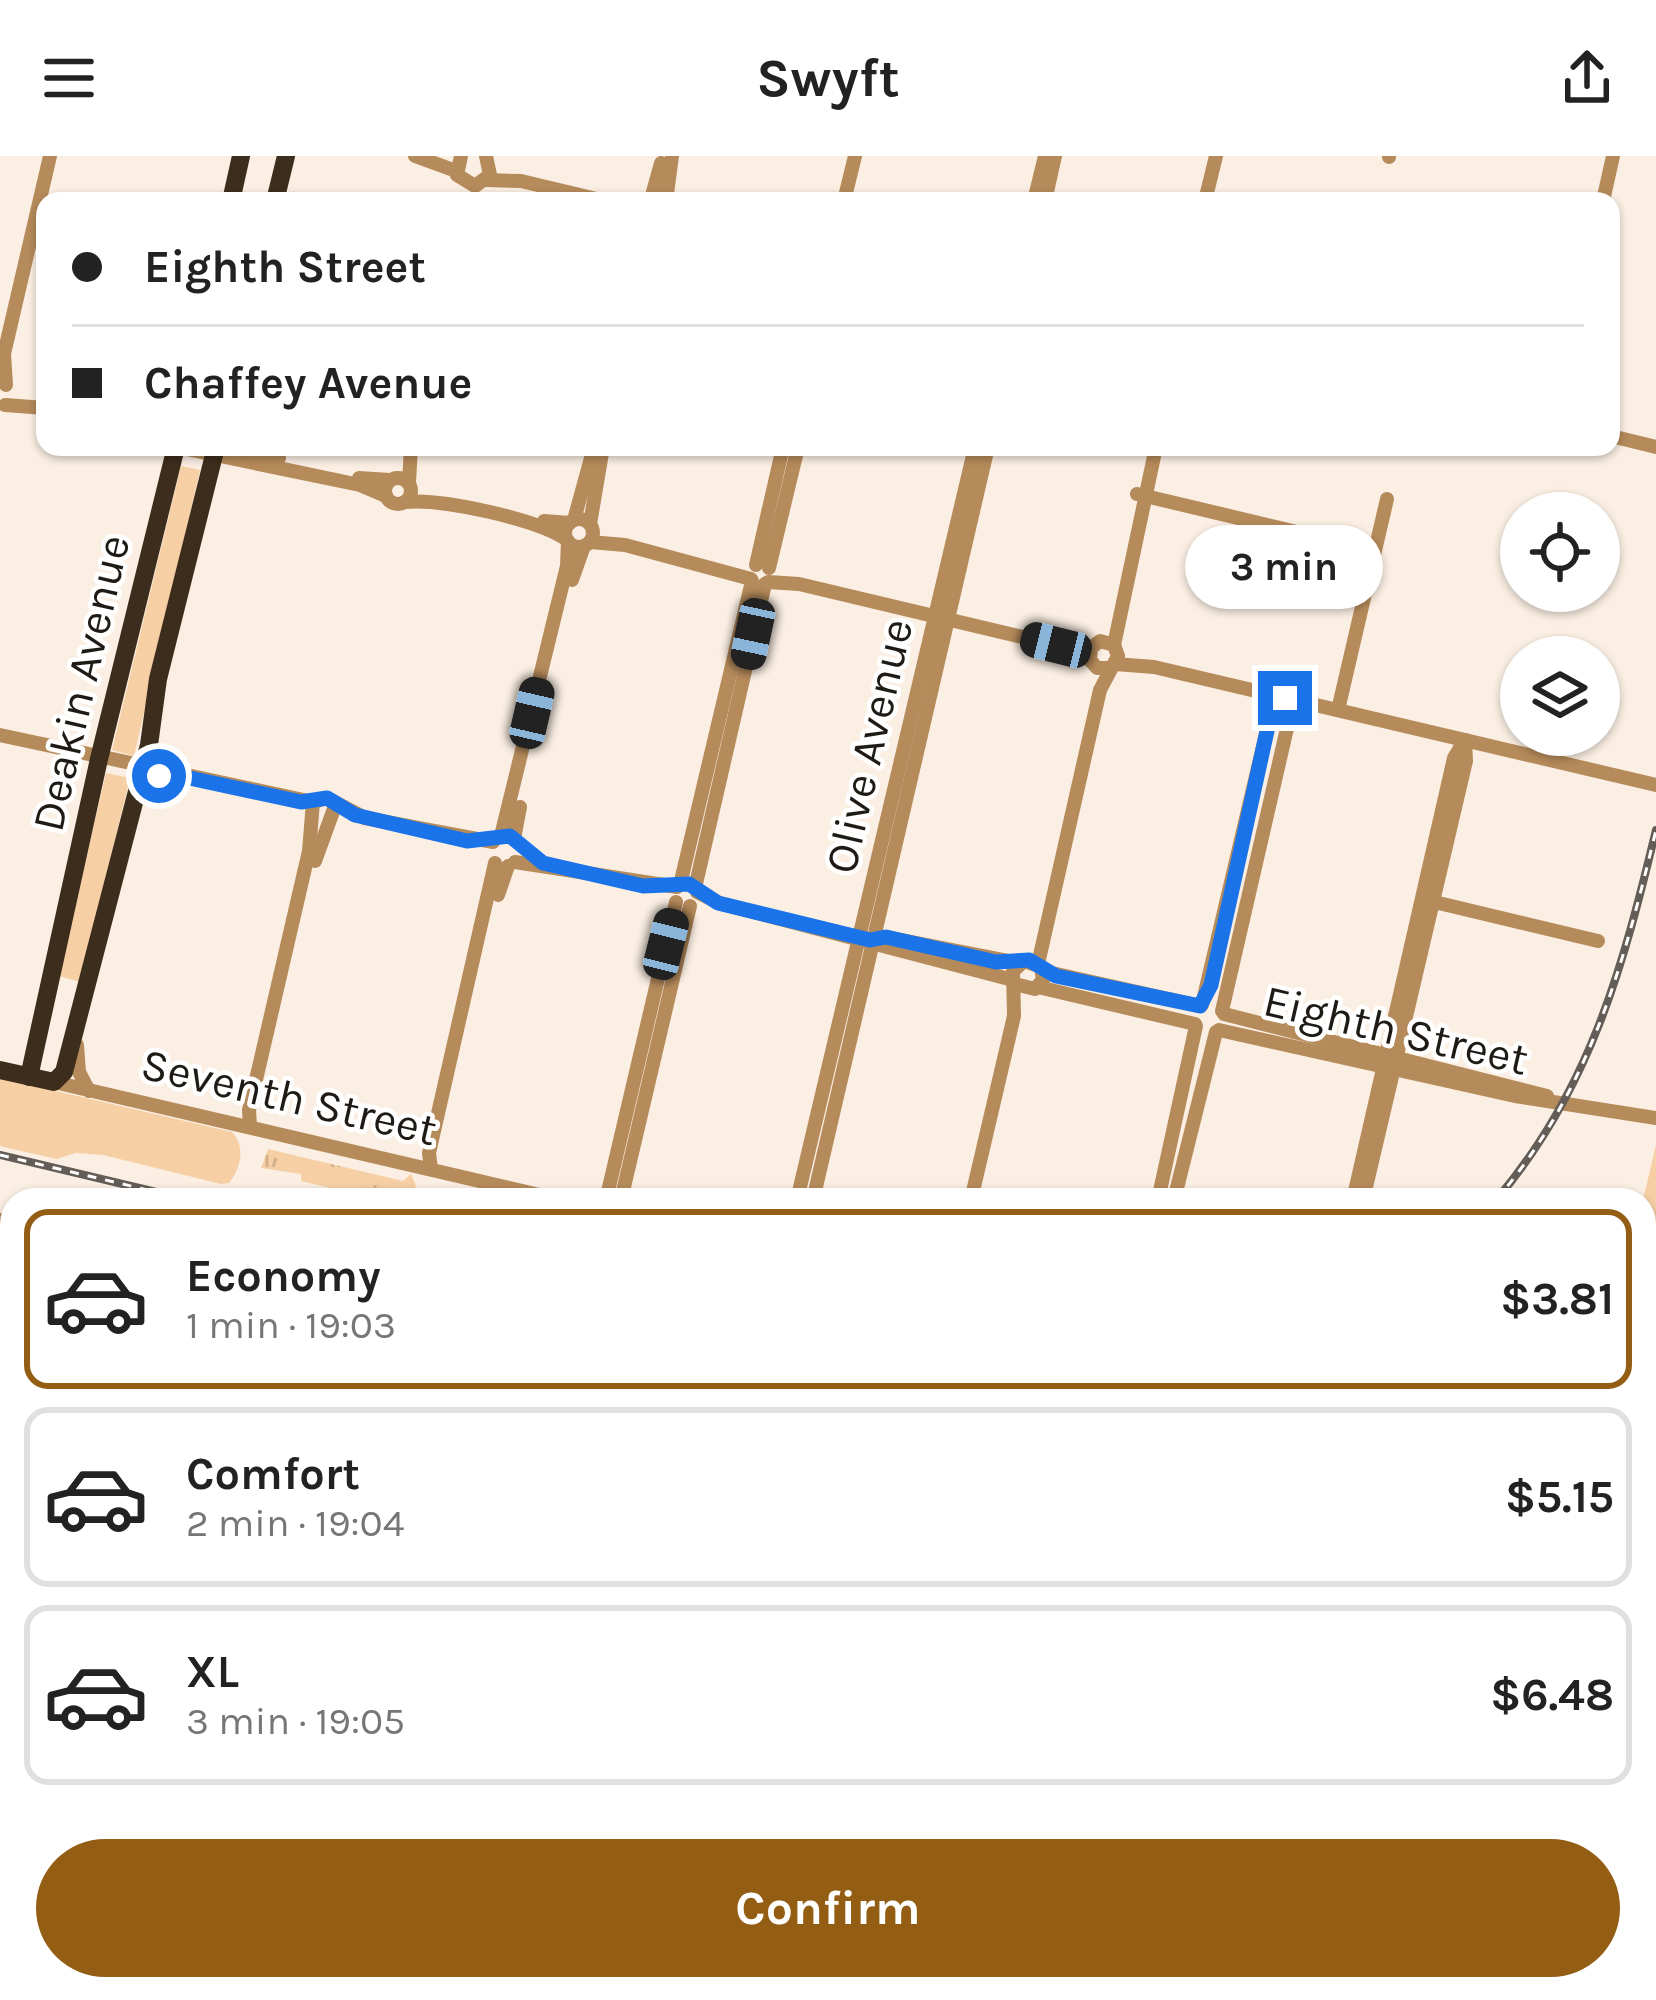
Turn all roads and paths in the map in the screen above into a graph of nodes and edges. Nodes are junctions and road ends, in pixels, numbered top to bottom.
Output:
1 (50, 156) edge
2 (242, 156) edge
3 (286, 156) edge
4 (663, 156) edge
5 (672, 156) edge
6 (858, 156) edge
7 (1045, 156) edge
8 (1055, 156) edge
9 (1220, 156) edge
10 (1613, 156) edge
11 (419, 157) edge
12 (487, 158) edge
13 (461, 176) edge
14 (521, 181) junction
15 (483, 183) junction
16 (41, 192) edge
17 (234, 192) edge
18 (277, 192) edge
19 (568, 192) edge
20 (657, 192) edge
21 (659, 192) edge
22 (850, 192) edge
23 (1036, 192) edge
24 (1047, 192) edge
25 (1211, 192) edge
26 (1605, 192) edge
27 (36, 215) edge
28 (2, 358) edge
29 (4, 384) edge
30 (36, 405) edge
31 (36, 407) edge
32 (2, 408) edge
33 (1620, 438) edge
34 (1656, 446) edge
35 (174, 456) edge
36 (214, 456) edge
37 (237, 456) edge
38 (271, 456) edge
39 (407, 456) edge
40 (592, 456) edge
41 (600, 456) edge
42 (789, 456) edge
43 (973, 456) edge
44 (986, 456) edge
45 (1150, 456) edge
46 (402, 486) junction
47 (1141, 495) junction
48 (1387, 499) dead end
49 (579, 533) junction
50 (1301, 533) dead end
51 (760, 575) junction
52 (941, 617) junction
53 (1104, 655) junction
54 (1285, 698) junction
55 (1338, 710) junction
56 (0, 735) edge
57 (1465, 740) junction
58 (99, 759) junction
59 (143, 768) junction
60 (1656, 785) edge
61 (1251, 799) junction
62 (1269, 803) junction
63 (312, 812) junction
64 (332, 816) junction
65 (505, 852) junction
66 (684, 900) junction
67 (1428, 900) junction
68 (1225, 909) junction
69 (1243, 913) junction
70 (865, 938) junction
71 (1598, 940) dead end
72 (1032, 973) junction
73 (1014, 982) junction
74 (1201, 1005) junction
75 (1220, 1022) junction
76 (1195, 1025) junction
77 (76, 1032) junction
78 (1390, 1061) junction
79 (0, 1070) edge
80 (29, 1077) junction
81 (54, 1082) junction
82 (89, 1090) junction
83 (1606, 1111) junction
84 (1656, 1118) edge
85 (1184, 1124) junction
86 (250, 1127) junction
87 (1656, 1127) edge
88 (431, 1169) junction
89 (511, 1188) edge
90 (617, 1188) edge
91 (800, 1188) edge
92 (815, 1188) edge
93 (978, 1188) edge
94 (978, 1188) edge
95 (1162, 1188) edge
96 (1176, 1188) edge
97 (1356, 1188) edge
98 (1365, 1188) edge

1 - 16 street
2 - 17 highway
3 - 18 highway
4 - 20 street
5 - 21 street
6 - 22 street
7 - 23 street
8 - 24 street
9 - 25 street
10 - 26 street
11 - 13 street
12 - 14 street
12 - 15 street
13 - 15 street
14 - 15 street
14 - 19 street
27 - 28 street
28 - 29 street
29 - 30 street
29 - 32 street
31 - 32 street
33 - 34 street
35 - 58 highway, Deakin Avenue
36 - 59 highway, Deakin Avenue
37 - 46 street
38 - 46 street
39 - 46 street
40 - 49 street
41 - 49 street
42 - 51 street
43 - 52 street, Olive Avenue
44 - 52 street, Olive Avenue
45 - 47 street
46 - 49 street
47 - 50 street
47 - 53 street
48 - 55 street
49 - 51 street
49 - 65 street
51 - 52 street
51 - 66 street
52 - 53 street
52 - 70 street, Olive Avenue
53 - 54 street
53 - 72 street
54 - 55 street
54 - 61 street
54 - 62 street
55 - 57 street
56 - 58 street
57 - 60 street
57 - 67 street
58 - 59 street
58 - 80 highway, Deakin Avenue
59 - 63 street
59 - 77 highway, Deakin Avenue
61 - 62 street
61 - 68 street
62 - 69 street
63 - 64 street
63 - 64 street
63 - 86 street
64 - 65 street, Eighth Street
64 - 86 street
65 - 66 street, Eighth Street
65 - 88 street
66 - 70 street, Eighth Street
66 - 90 street
67 - 71 street
67 - 78 street
68 - 69 street
68 - 74 street
69 - 75 street
70 - 72 street, Eighth Street
70 - 73 street, Eighth Street
70 - 91 street, Olive Avenue
70 - 92 street, Olive Avenue
72 - 73 street
72 - 74 street, Eighth Street
72 - 76 street, Eighth Street
72 - 93 street
73 - 94 street
74 - 75 street, Eighth Street
74 - 76 street
75 - 76 street, Eighth Street
75 - 78 street, Eighth Street
75 - 85 street
76 - 85 street
77 - 81 highway, Deakin Avenue
77 - 82 street, Deakin Avenue
78 - 83 street, Eighth Street
78 - 97 street
78 - 98 street
79 - 80 highway, Seventh Street
80 - 81 highway, Seventh Street
81 - 82 street, Seventh Street
82 - 86 street, Seventh Street
83 - 84 street, Eighth Street
83 - 87 street, Eighth Street
85 - 95 street
85 - 96 street
86 - 88 street, Seventh Street
88 - 89 street, Seventh Street

